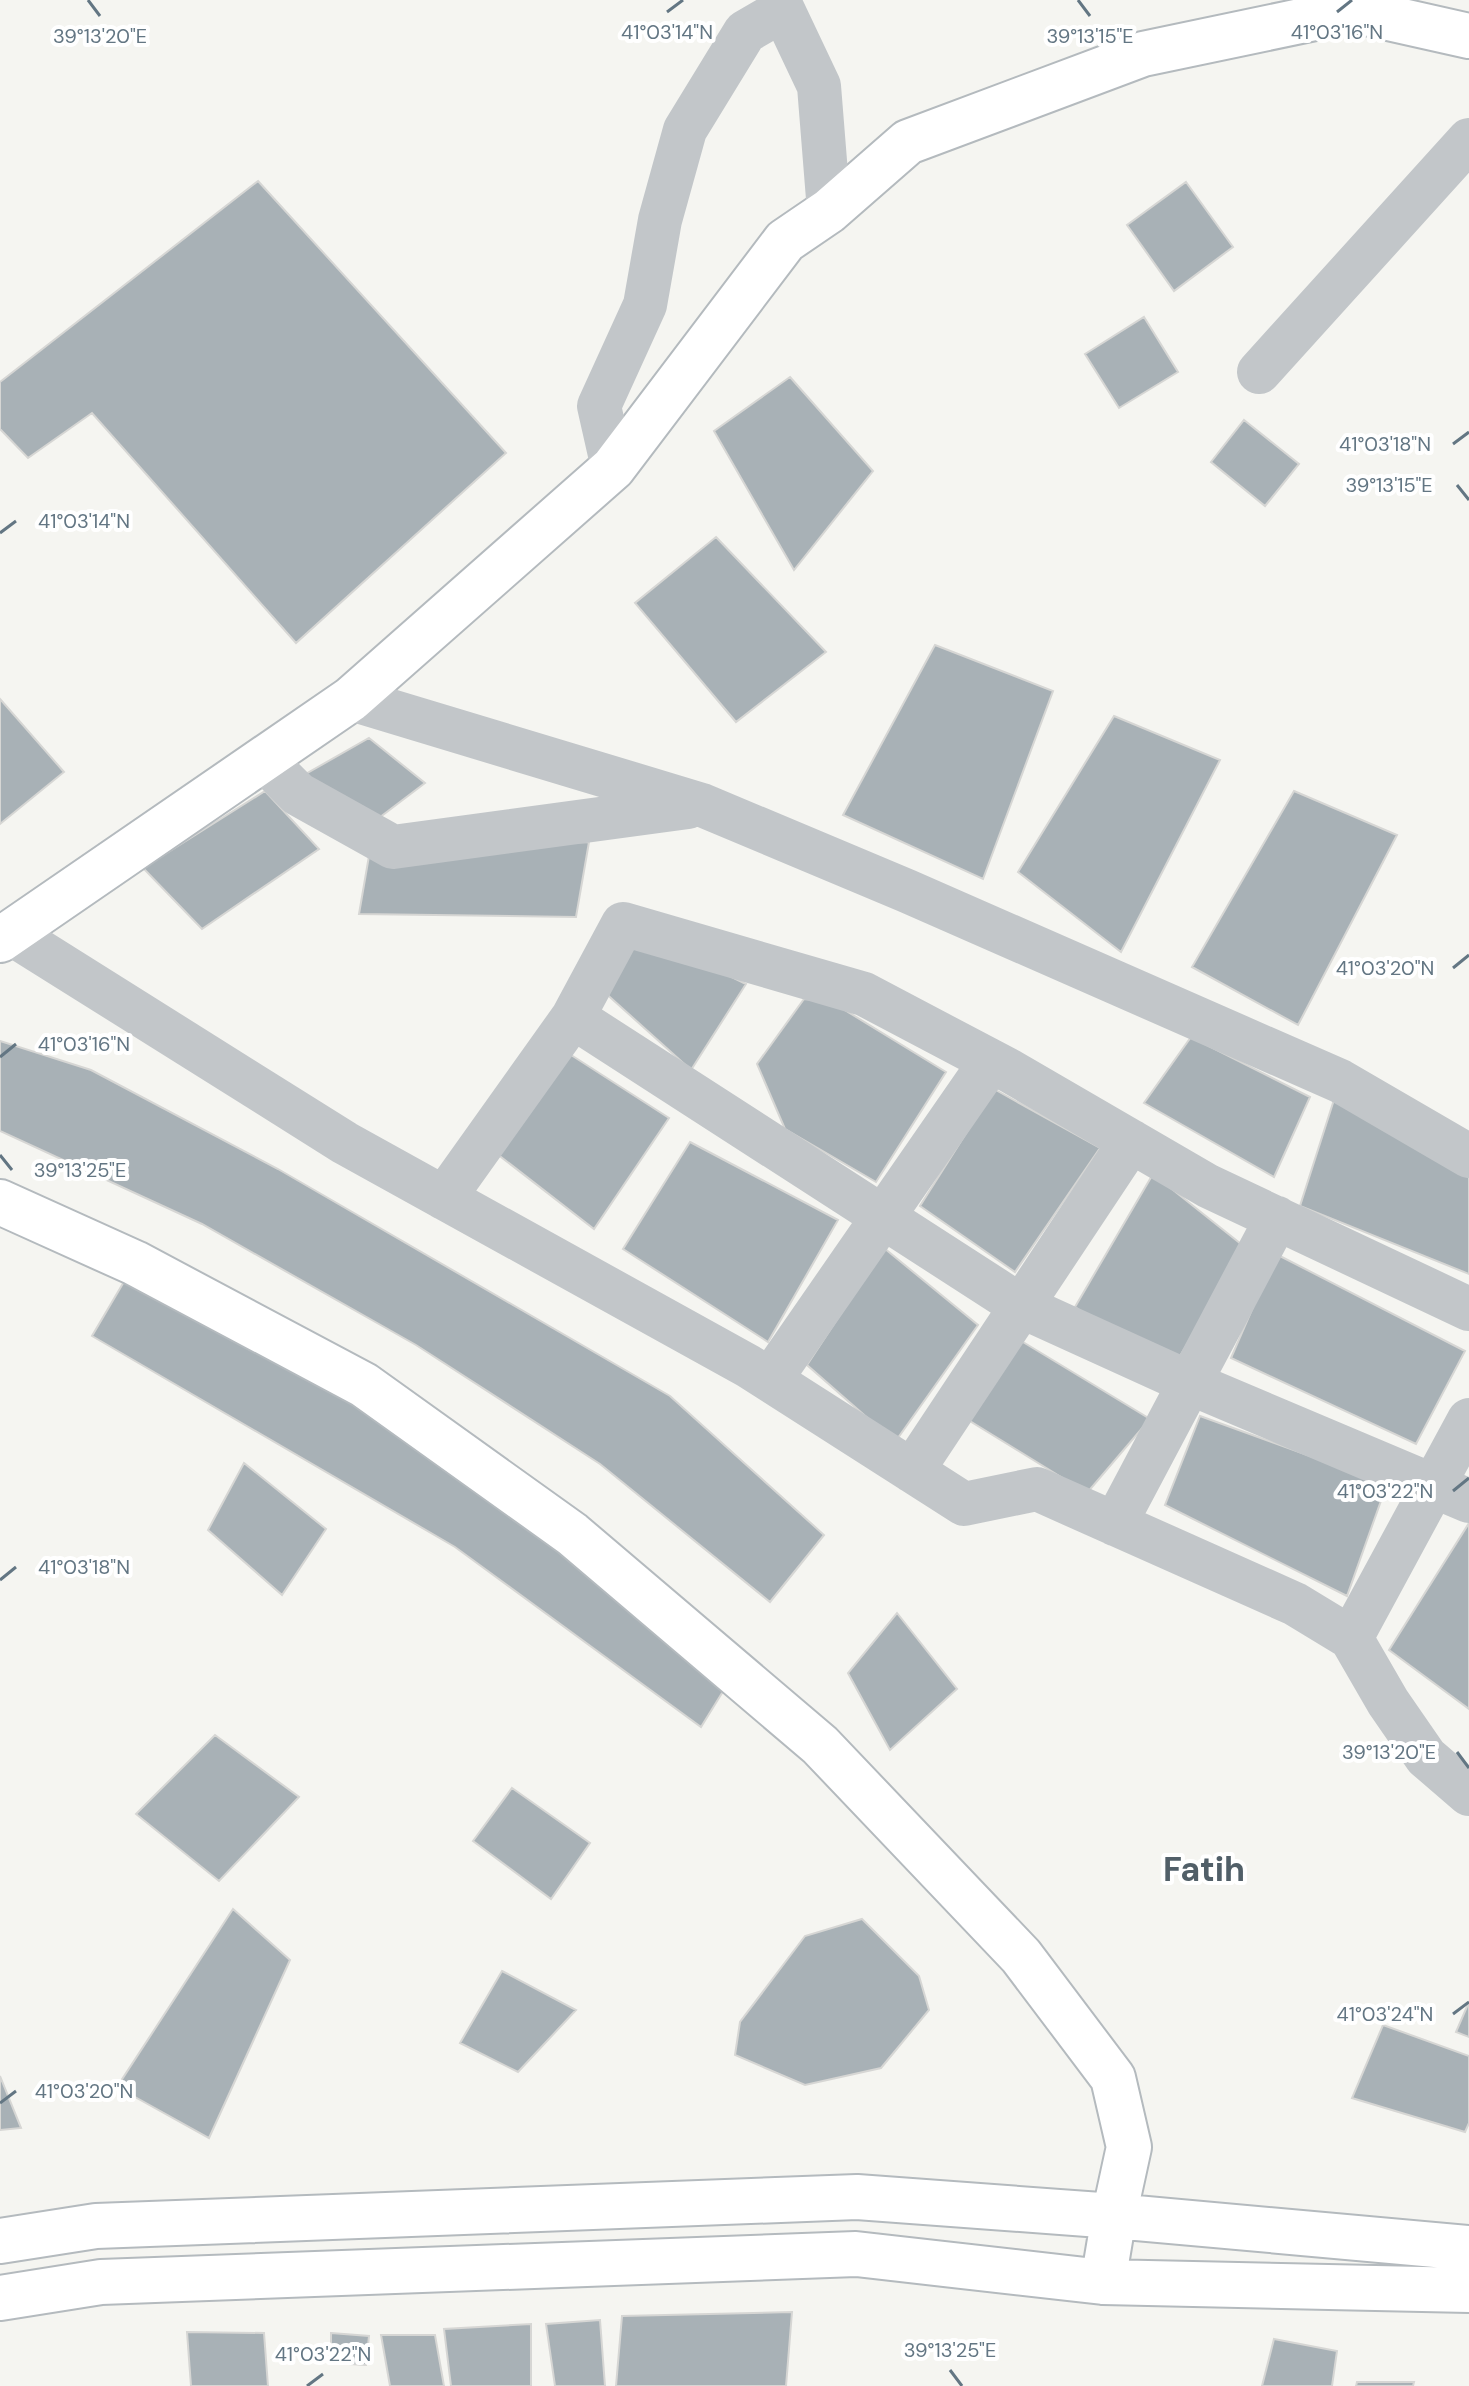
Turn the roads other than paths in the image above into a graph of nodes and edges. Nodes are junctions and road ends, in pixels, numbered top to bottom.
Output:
1 (1469, 36) edge
2 (1469, 140) edge
3 (829, 211) junction
4 (1259, 372) dead end
5 (613, 468) junction
6 (351, 699) junction
7 (264, 760) junction
8 (702, 805) junction
9 (6, 937) edge
10 (573, 1017) junction
11 (991, 1061) junction
12 (1131, 1141) junction
13 (1469, 1156) edge
14 (444, 1198) junction
15 (0, 1202) edge
16 (883, 1217) junction
17 (1277, 1218) junction
18 (1021, 1306) junction
19 (1469, 1309) edge
20 (770, 1380) junction
21 (1190, 1383) junction
22 (1469, 1420) edge
23 (912, 1471) junction
24 (1451, 1494) edge
25 (1115, 1524) junction
26 (1351, 1638) junction
27 (1469, 1794) edge
28 (1114, 2216) junction
29 (0, 2241) edge
30 (1469, 2248) edge
31 (1103, 2282) junction
32 (1469, 2290) edge
33 (0, 2298) edge

1 - 3 street
2 - 4 street
3 - 5 street
3 - 5 street
5 - 6 street
6 - 7 street
6 - 8 street
7 - 8 street
7 - 9 street
8 - 13 street
9 - 14 street
10 - 11 street
10 - 14 street
10 - 16 street
11 - 12 street
11 - 16 street
12 - 17 street
12 - 18 street
14 - 20 street
15 - 28 street
16 - 18 street
16 - 20 street
17 - 19 street
17 - 21 street
18 - 21 street
18 - 23 street
20 - 23 street
21 - 24 street
21 - 25 street
22 - 24 street
23 - 25 street
24 - 26 street
25 - 26 street
26 - 27 street
28 - 29 street
28 - 30 street
28 - 31 street
31 - 32 street
31 - 33 street

